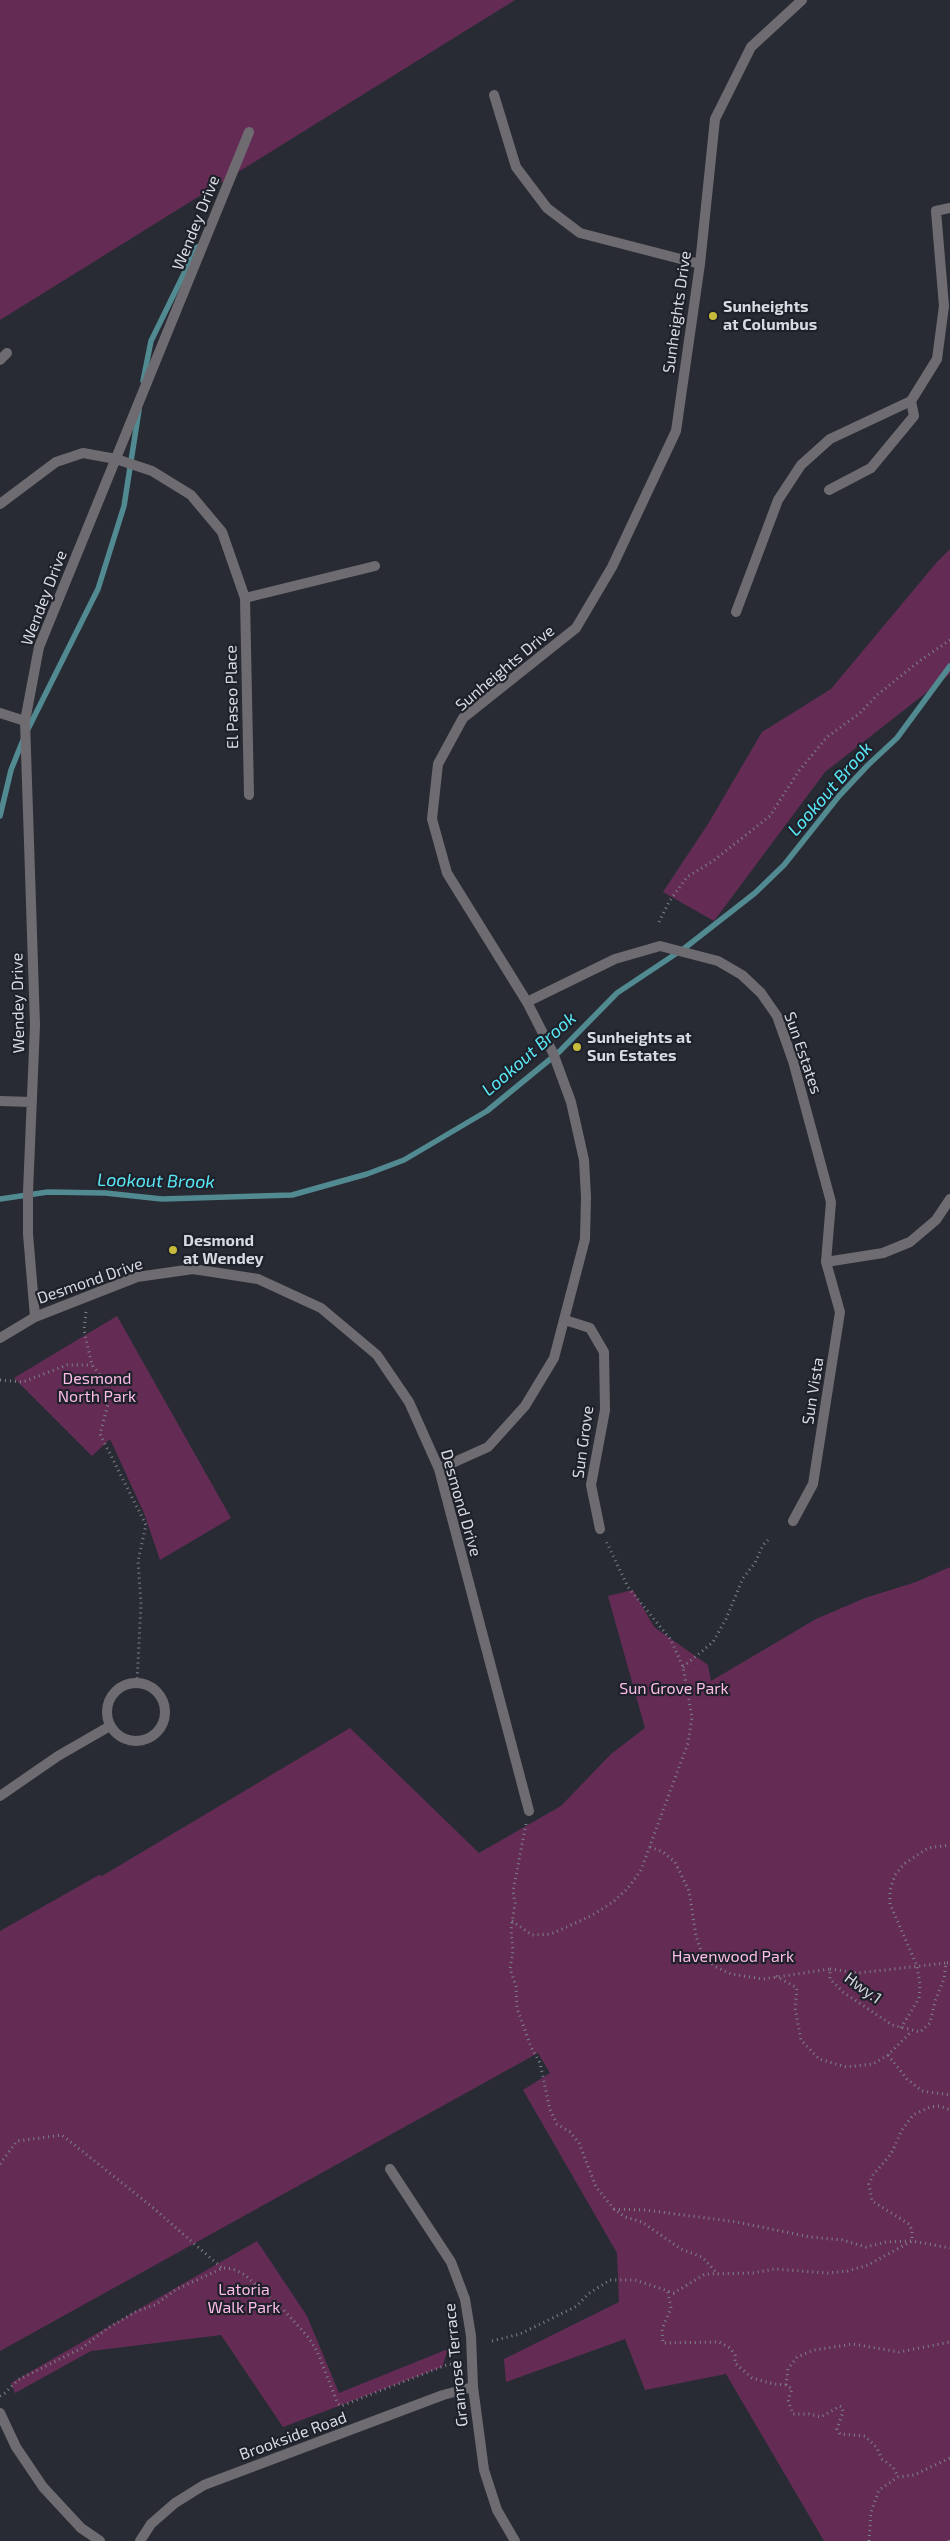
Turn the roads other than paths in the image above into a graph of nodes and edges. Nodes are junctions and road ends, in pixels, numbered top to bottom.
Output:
1 (802, 0) edge
2 (494, 95) dead end
3 (249, 132) dead end
4 (950, 208) edge
5 (700, 264) junction
6 (911, 401) junction
7 (116, 459) junction
8 (829, 490) dead end
9 (0, 504) edge
10 (375, 566) dead end
11 (245, 598) junction
12 (736, 612) dead end
13 (0, 714) edge
14 (25, 721) junction
15 (249, 796) dead end
16 (527, 1002) junction
17 (0, 1101) edge
18 (32, 1102) junction
19 (950, 1199) edge
20 (826, 1262) junction
21 (35, 1317) junction
22 (566, 1320) junction
23 (0, 1338) edge
24 (439, 1469) junction
25 (793, 1522) dead end
26 (600, 1529) road end
27 (110, 1726) junction
28 (0, 1796) edge
29 (529, 1811) road end
30 (390, 2169) dead end
31 (473, 2387) junction
32 (0, 2413) edge
33 (100, 2541) edge
34 (140, 2541) edge
35 (514, 2541) edge

1 - 5 street, Sunheights Drive
2 - 5 street
3 - 7 street, Wendey Drive
4 - 6 street
5 - 16 street, Sunheights Drive
6 - 8 street
6 - 12 street
7 - 9 street, El Paseo Place
7 - 11 street, El Paseo Place
7 - 14 street, Wendey Drive
10 - 11 street
11 - 15 street, El Paseo Place
13 - 14 street
14 - 18 street, Wendey Drive
16 - 20 street, Sun Estates
16 - 22 street, Sunheights Drive
17 - 18 street
18 - 21 street, Wendey Drive
19 - 20 street
20 - 25 street, Sun Vista
21 - 23 street, Desmond Drive
21 - 24 street, Desmond Drive
22 - 24 street, Sunheights Drive
22 - 26 street, Sun Grove
24 - 29 street, Desmond Drive
27 - 27 street
27 - 28 street
30 - 31 street, Granrose Terrace
31 - 34 street, Brookside Road
31 - 35 street, Granrose Terrace
32 - 33 street

